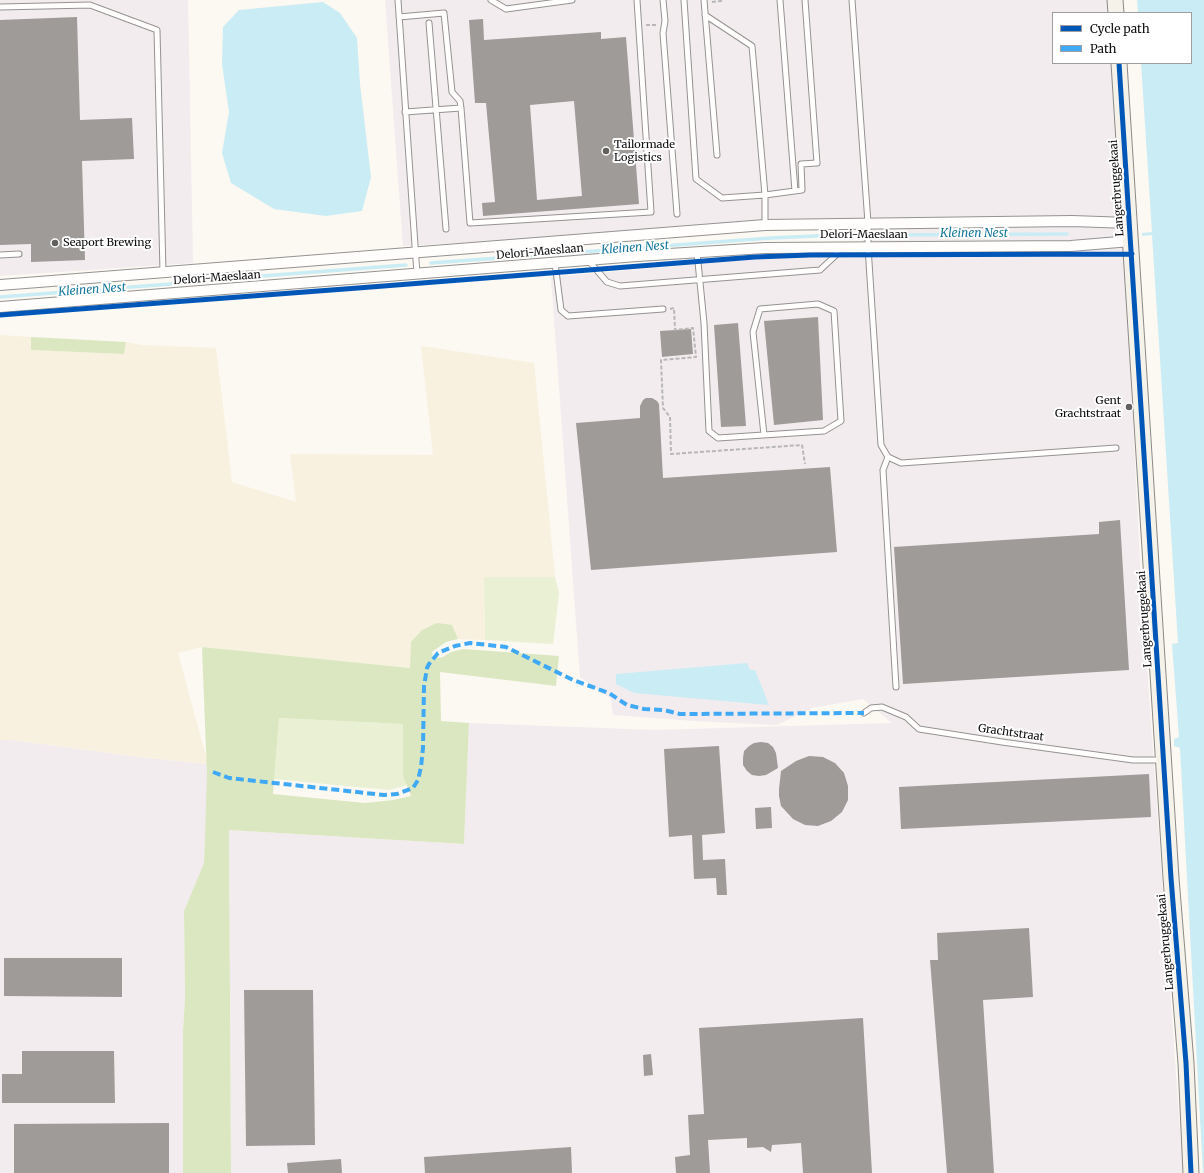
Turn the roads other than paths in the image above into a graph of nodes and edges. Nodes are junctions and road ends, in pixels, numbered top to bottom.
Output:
1 (398, 0) edge
2 (491, 0) edge
3 (572, 0) edge
4 (637, 0) edge
5 (663, 0) edge
6 (684, 0) edge
7 (704, 0) edge
8 (780, 0) edge
9 (805, 0) edge
10 (852, 0) edge
11 (1115, 0) edge
12 (0, 7) edge
13 (1116, 12) edge
14 (705, 15) junction
15 (399, 17) junction
16 (429, 23) dead end
17 (1119, 64) edge
18 (461, 108) junction
19 (436, 110) junction
20 (405, 112) junction
21 (716, 155) dead end
22 (795, 191) junction
23 (765, 195) junction
24 (676, 214) dead end
25 (868, 223) junction
26 (1129, 223) junction
27 (765, 225) junction
28 (446, 229) dead end
29 (1131, 241) junction
30 (868, 246) junction
31 (838, 247) junction
32 (416, 252) junction
33 (697, 252) junction
34 (19, 254) dead end
35 (0, 255) edge
36 (588, 260) junction
37 (555, 263) junction
38 (164, 272) junction
39 (418, 274) junction
40 (699, 281) junction
41 (0, 285) edge
42 (0, 307) edge
43 (663, 309) dead end
44 (764, 435) junction
45 (1116, 448) dead end
46 (888, 457) junction
47 (896, 687) dead end
48 (864, 713) dead end
49 (1164, 760) junction
50 (1191, 1173) edge

1 - 15 lane
2 - 3 lane
4 - 18 lane
5 - 24 lane
6 - 23 lane
7 - 14 lane
8 - 22 lane
9 - 22 lane
10 - 25 lane
11 - 13 main road
12 - 38 lane
14 - 21 lane
14 - 23 lane
15 - 18 lane
15 - 20 lane
16 - 19 lane
17 - 26 main road, Langerbruggekaai
18 - 19 lane
19 - 20 lane
19 - 28 lane
20 - 32 lane
22 - 23 lane
23 - 27 lane
25 - 26 street, Delori-Maeslaan
25 - 27 street, Delori-Maeslaan
25 - 30 lane
26 - 29 main road, Langerbruggekaai
27 - 32 street, Delori-Maeslaan
29 - 30 street, Delori-Maeslaan
29 - 49 main road, Langerbruggekaai
30 - 31 street, Delori-Maeslaan
30 - 46 lane
31 - 33 street, Delori-Maeslaan
31 - 40 lane
32 - 38 street, Delori-Maeslaan
32 - 39 lane
33 - 36 street, Delori-Maeslaan
33 - 40 lane
34 - 35 lane
36 - 37 street, Delori-Maeslaan
36 - 40 lane
37 - 39 street, Delori-Maeslaan
37 - 43 lane
38 - 41 street, Delori-Maeslaan
39 - 42 street, Delori-Maeslaan
40 - 44 lane
44 - 44 lane
45 - 46 lane
46 - 47 lane
48 - 49 lane, Grachtstraat
49 - 50 main road, Langerbruggekaai

